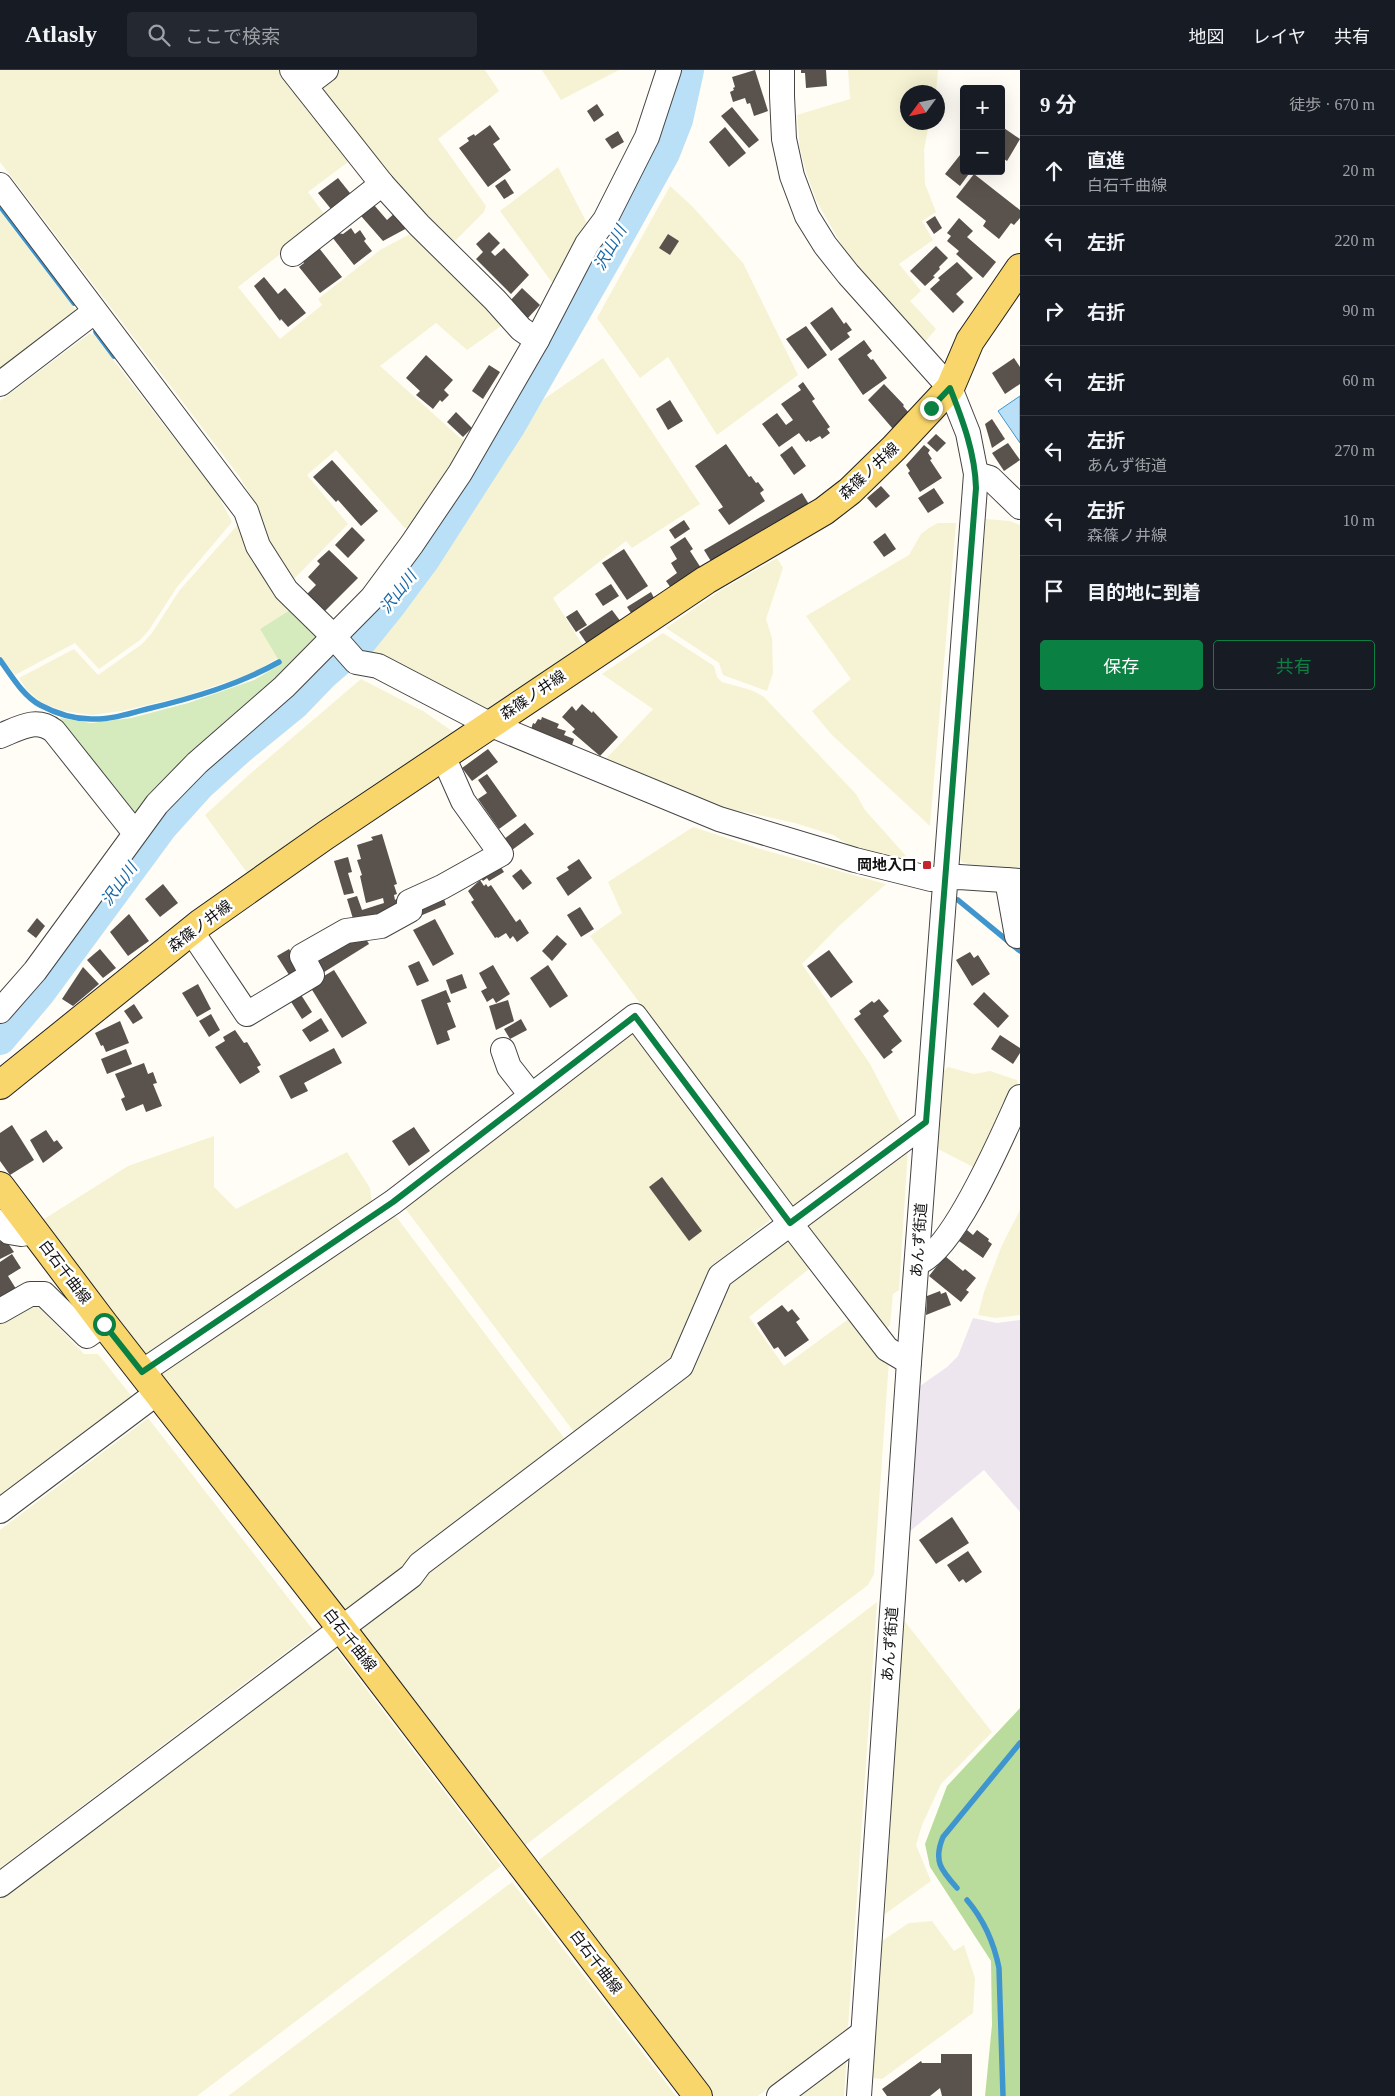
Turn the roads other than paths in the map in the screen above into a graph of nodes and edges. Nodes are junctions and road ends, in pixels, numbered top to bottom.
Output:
1 (326, 70) edge
2 (669, 70) edge
3 (782, 70) edge
4 (298, 78) edge
5 (382, 184) junction
6 (0, 185) edge
7 (293, 254) dead end
8 (1020, 268) edge
9 (94, 312) junction
10 (537, 340) junction
11 (0, 384) edge
12 (950, 388) junction
13 (976, 474) junction
14 (1020, 507) edge
15 (336, 640) junction
16 (489, 724) junction
17 (0, 736) edge
18 (443, 756) junction
19 (135, 833) junction
20 (945, 878) junction
21 (1014, 881) edge
22 (1017, 936) dead end
23 (198, 941) dead end
24 (0, 1011) edge
25 (503, 1050) dead end
26 (0, 1085) edge
27 (530, 1095) junction
28 (1020, 1097) edge
29 (926, 1122) junction
30 (0, 1186) edge
31 (0, 1222) edge
32 (790, 1223) junction
33 (35, 1232) junction
34 (917, 1263) junction
35 (0, 1312) edge
36 (104, 1324) junction
37 (909, 1362) junction
38 (149, 1382) junction
39 (0, 1511) edge
40 (341, 1628) junction
41 (0, 1885) edge
42 (863, 2034) junction
43 (698, 2096) edge
44 (780, 2096) edge
45 (859, 2096) edge

1 - 4 street
2 - 10 street
3 - 12 street
4 - 5 street
5 - 7 street
5 - 10 street
6 - 9 street
8 - 12 main road, 森篠ノ井線
9 - 11 street
9 - 15 street
10 - 15 street
12 - 13 street, あんず街道
12 - 16 main road, 森篠ノ井線
13 - 14 street
13 - 20 street, あんず街道
15 - 16 street
15 - 19 street
16 - 18 main road, 森篠ノ井線
16 - 20 street
17 - 19 street
18 - 23 street
18 - 26 main road, 森篠ノ井線
19 - 24 street
20 - 21 street
20 - 29 street, あんず街道
21 - 22 street
25 - 27 street
27 - 32 street
27 - 38 street
28 - 34 street
29 - 32 street
29 - 34 street, あんず街道
30 - 33 main road, 白石千曲線
31 - 33 street
32 - 37 street
32 - 40 street
33 - 36 main road, 白石千曲線
34 - 37 street, あんず街道
35 - 36 street
36 - 38 main road, 白石千曲線
37 - 42 street, あんず街道
38 - 39 street
38 - 40 main road, 白石千曲線
40 - 41 street
40 - 43 main road, 白石千曲線
42 - 44 street
42 - 45 street, あんず街道

